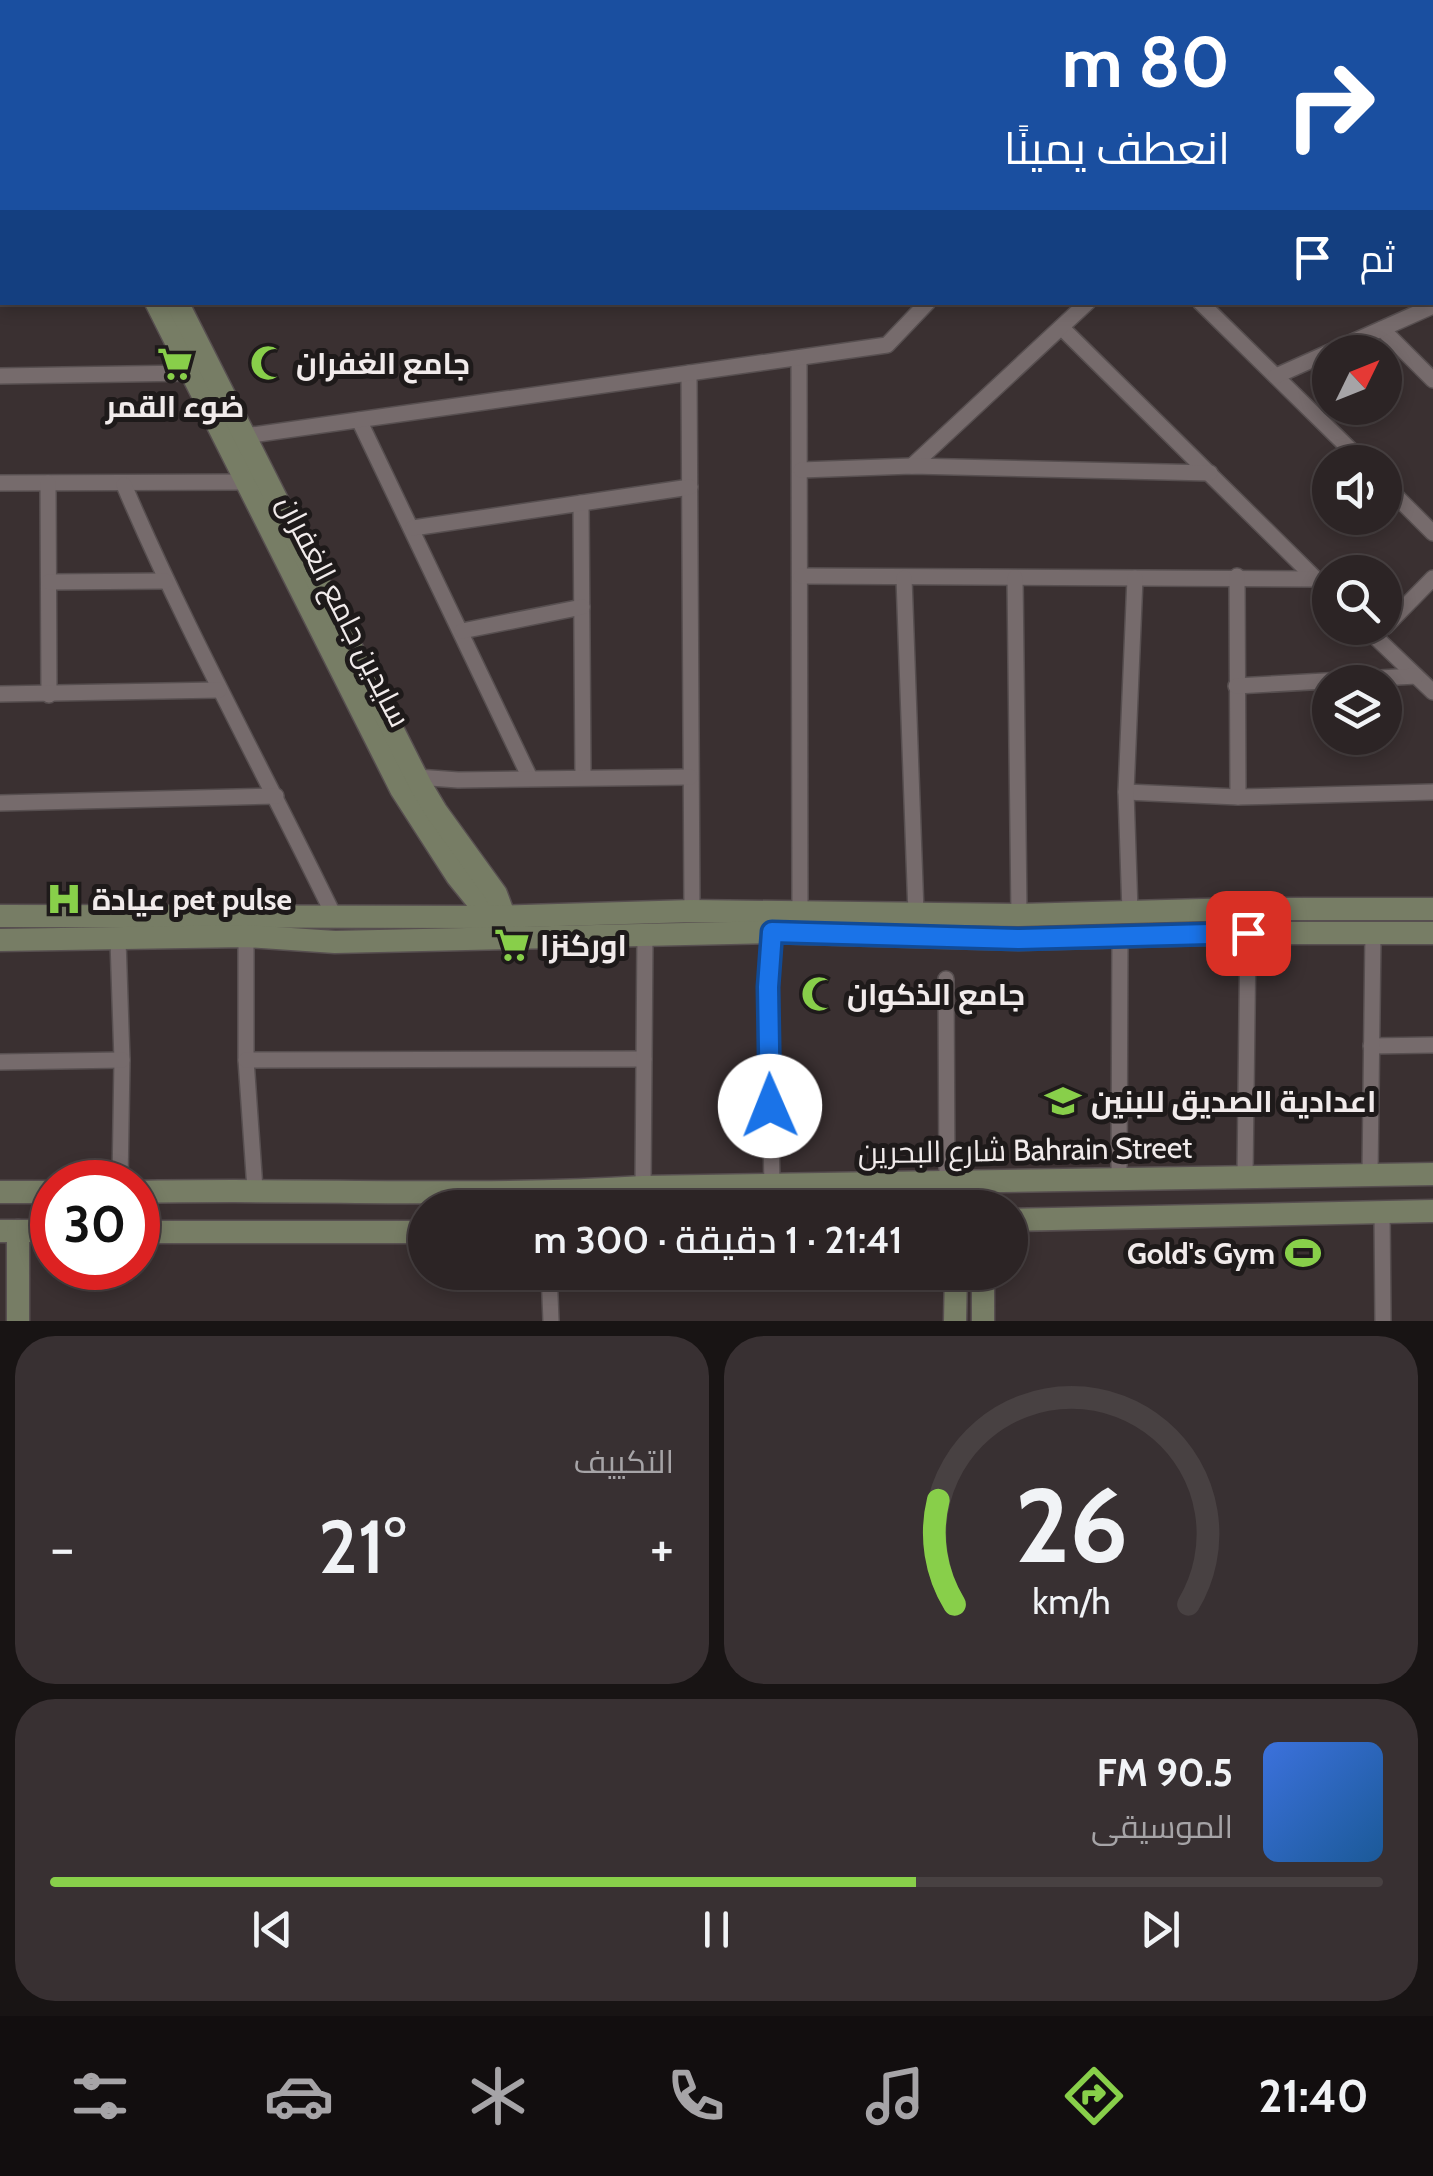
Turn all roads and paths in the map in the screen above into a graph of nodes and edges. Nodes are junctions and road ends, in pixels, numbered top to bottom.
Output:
1 (157, 305) edge
2 (179, 305) edge
3 (925, 305) edge
4 (1085, 305) edge
5 (1203, 305) edge
6 (1433, 306) edge
7 (1062, 328) junction
8 (1382, 330) junction
9 (799, 358) junction
10 (190, 373) junction
11 (690, 373) junction
12 (0, 376) edge
13 (1276, 376) junction
14 (1433, 380) edge
15 (359, 420) junction
16 (246, 436) junction
17 (1345, 445) edge
18 (912, 466) junction
19 (801, 470) junction
20 (1210, 472) junction
21 (245, 482) junction
22 (0, 483) edge
23 (48, 483) junction
24 (124, 485) junction
25 (690, 487) junction
26 (1402, 502) edge
27 (581, 503) junction
28 (413, 528) junction
29 (1433, 533) edge
30 (1312, 575) edge
31 (801, 576) junction
32 (1237, 576) junction
33 (904, 578) junction
34 (1015, 578) junction
35 (1135, 578) junction
36 (1312, 578) edge
37 (1433, 578) edge
38 (165, 581) junction
39 (49, 582) junction
40 (582, 607) junction
41 (1402, 607) edge
42 (462, 632) junction
43 (1390, 645) edge
44 (1416, 676) junction
45 (1236, 686) junction
46 (220, 690) junction
47 (1433, 692) edge
48 (0, 694) edge
49 (49, 695) junction
50 (417, 777) junction
51 (690, 777) junction
52 (530, 778) junction
53 (583, 778) junction
54 (1126, 792) junction
55 (1433, 792) edge
56 (276, 796) junction
57 (1238, 797) junction
58 (0, 804) edge
59 (1433, 909) edge
60 (692, 911) junction
61 (1130, 912) junction
62 (800, 913) junction
63 (916, 913) junction
64 (1019, 915) junction
65 (0, 916) edge
66 (26, 916) junction
67 (335, 918) junction
68 (856, 923) junction
69 (499, 928) junction
70 (772, 932) junction
71 (1248, 933) junction
72 (1373, 933) junction
73 (1433, 933) edge
74 (645, 935) junction
75 (246, 936) junction
76 (1120, 936) junction
77 (0, 940) edge
78 (24, 940) junction
79 (118, 940) junction
80 (946, 979) dead end
81 (1433, 1045) edge
82 (1371, 1046) junction
83 (644, 1058) junction
84 (122, 1060) junction
85 (246, 1060) junction
86 (0, 1062) edge
87 (120, 1160) edge
88 (1433, 1174) edge
89 (1370, 1175) junction
90 (1246, 1176) junction
91 (1119, 1178) junction
92 (947, 1181) junction
93 (772, 1184) junction
94 (643, 1187) junction
95 (255, 1189) junction
96 (598, 1190) edge
97 (160, 1191) edge
98 (0, 1192) edge
99 (30, 1192) edge
100 (408, 1198) edge
101 (1433, 1211) edge
102 (1382, 1212) junction
103 (1028, 1220) edge
104 (9, 1231) edge
105 (160, 1232) edge
106 (408, 1232) edge
107 (550, 1290) edge
108 (955, 1290) edge
109 (983, 1290) edge
110 (18, 1321) edge
111 (550, 1321) edge
112 (954, 1321) edge
113 (983, 1321) edge
114 (1383, 1321) edge

1 - 10 street, سايدين جامع الغفران
2 - 16 street, سايدين جامع الغفران
3 - 9 street
4 - 7 street
5 - 13 street
6 - 8 street
7 - 18 street
7 - 20 street
8 - 13 street
8 - 14 street
9 - 11 street
9 - 19 street
10 - 12 street
10 - 21 street, سايدين جامع الغفران
11 - 15 street
11 - 25 street
13 - 17 street
15 - 16 street
15 - 28 street
16 - 50 street, سايدين جامع الغفران
18 - 19 street
18 - 20 street
19 - 31 street
20 - 30 street
21 - 24 street
21 - 69 street, سايدين جامع الغفران
22 - 23 street
23 - 24 street
23 - 39 street
24 - 38 street
25 - 27 street
25 - 51 street
26 - 29 street
27 - 28 street
27 - 40 street
28 - 42 street
31 - 33 street
31 - 62 street
32 - 35 street
32 - 36 street
32 - 45 street
33 - 34 street
33 - 63 street
34 - 35 street
34 - 64 street
35 - 54 street
37 - 41 street
38 - 39 street
38 - 46 street
39 - 49 street
40 - 42 street
40 - 53 street
42 - 52 street
43 - 44 street
44 - 45 street
44 - 47 street
45 - 57 street
46 - 49 street
46 - 56 street
48 - 49 street
50 - 52 street
50 - 69 street, سايدين جامع الغفران
51 - 53 street
51 - 60 street
52 - 53 street
54 - 57 street
54 - 61 street
55 - 57 street
56 - 58 street
56 - 67 street
59 - 61 street
60 - 62 street
60 - 69 street
61 - 64 street
62 - 68 street
63 - 64 street
63 - 68 street
65 - 66 street
66 - 67 street
66 - 78 street
67 - 69 street
68 - 70 street
68 - 76 street
69 - 74 street
69 - 75 street
70 - 74 street
70 - 93 street
71 - 72 street
71 - 76 street
71 - 90 street
72 - 73 street
72 - 82 street
74 - 83 street
75 - 79 street
75 - 85 street
76 - 91 street
77 - 78 street
78 - 79 street
79 - 84 street
80 - 92 street
81 - 82 street
82 - 89 street
83 - 85 street
83 - 94 street
84 - 86 street
84 - 87 street
85 - 95 street
88 - 89 street, شارع البحرين Bahrain Street
89 - 90 street, شارع البحرين Bahrain Street
90 - 91 street, شارع البحرين Bahrain Street
91 - 92 street, شارع البحرين Bahrain Street
92 - 93 street, شارع البحرين Bahrain Street
93 - 94 street, شارع البحرين Bahrain Street
94 - 96 street, شارع البحرين Bahrain Street
95 - 97 street, شارع البحرين Bahrain Street
95 - 100 street, شارع البحرين Bahrain Street
98 - 99 street
101 - 102 street
102 - 103 street
102 - 114 street
104 - 110 street
105 - 106 street
107 - 111 street
108 - 112 street
109 - 113 street

